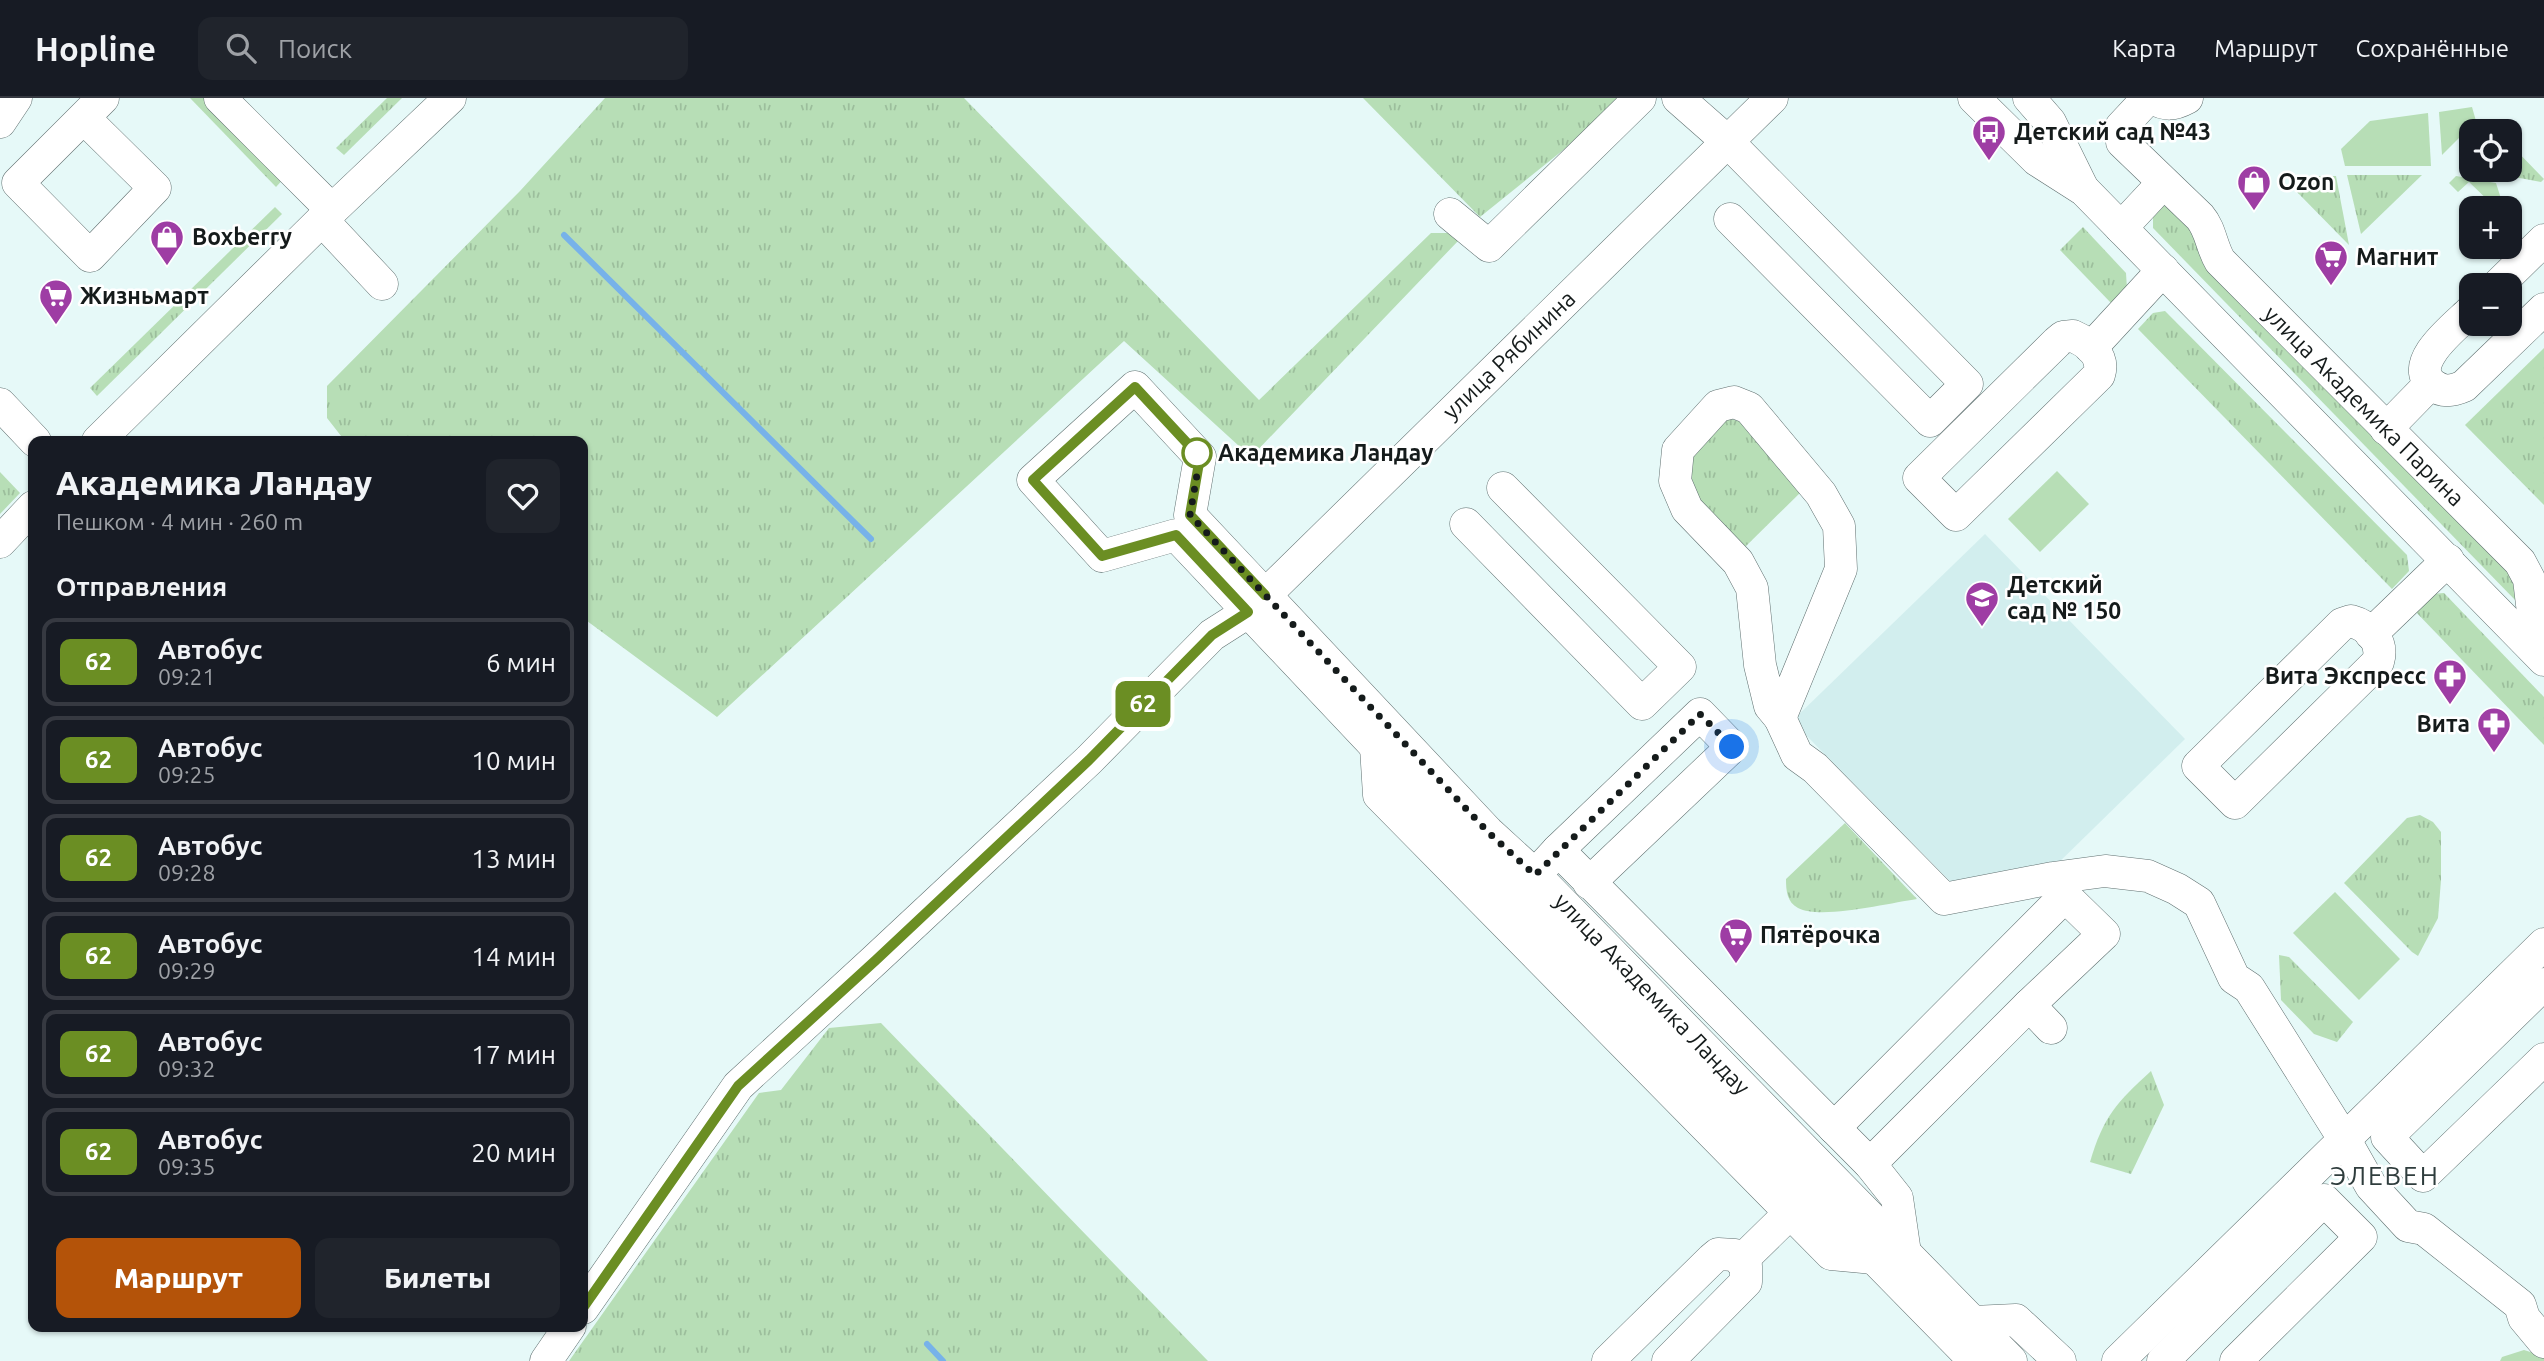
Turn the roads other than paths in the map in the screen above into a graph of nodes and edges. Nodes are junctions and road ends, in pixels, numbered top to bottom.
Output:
1 (16, 98) edge
2 (220, 98) edge
3 (450, 98) edge
4 (1640, 98) edge
5 (1678, 98) edge
6 (1772, 98) edge
7 (1974, 98) edge
8 (2029, 98) edge
9 (2150, 98) edge
10 (2187, 98) edge
11 (0, 122) edge
12 (1728, 142) junction
13 (2163, 183) junction
14 (2084, 190) junction
15 (1450, 214) dead end
16 (327, 215) junction
17 (1730, 219) dead end
18 (2121, 228) junction
19 (2544, 240) edge
20 (2163, 270) junction
21 (2510, 273) edge
22 (382, 284) dead end
23 (2544, 309) edge
24 (2459, 323) edge
25 (2091, 348) junction
26 (2430, 384) junction
27 (0, 404) edge
28 (1930, 421) junction
29 (2386, 429) junction
30 (30, 436) edge
31 (103, 436) edge
32 (1953, 445) junction
33 (1503, 488) dead end
34 (28, 512) edge
35 (1466, 524) dead end
36 (0, 542) edge
37 (2448, 561) junction
38 (1257, 604) junction
39 (2371, 634) junction
40 (2534, 650) edge
41 (1667, 680) junction
42 (1700, 714) junction
43 (1780, 718) junction
44 (1376, 747) junction
45 (1558, 850) junction
46 (1535, 875) junction
47 (1589, 883) junction
48 (2544, 944) edge
49 (2544, 984) edge
50 (2029, 1005) junction
51 (2051, 1028) dead end
52 (2544, 1059) edge
53 (1834, 1128) junction
54 (2330, 1142) junction
55 (1870, 1164) junction
56 (2324, 1200) junction
57 (1790, 1213) junction
58 (1905, 1253) junction
59 (1874, 1258) junction
60 (1742, 1260) junction
61 (588, 1301) edge
62 (566, 1332) edge
63 (1958, 1340) edge
64 (2544, 1342) edge
65 (546, 1361) edge
66 (1608, 1361) edge
67 (1668, 1361) edge
68 (1975, 1361) edge
69 (2011, 1361) edge
70 (2060, 1361) edge
71 (2118, 1361) edge
72 (2163, 1361) edge
73 (2236, 1361) edge

1 - 11 street
2 - 16 street
3 - 16 street
4 - 15 street
5 - 12 street
6 - 12 street, улица Рябинина
7 - 14 street, улица Академика Парина
8 - 14 street, улица Академика Парина
9 - 10 street
9 - 13 street, улица Академика Парина
12 - 28 street
12 - 38 street, улица Рябинина
13 - 18 street
13 - 29 street, улица Академика Парина
14 - 18 street, улица Академика Парина
16 - 22 street
16 - 31 street
17 - 28 street
18 - 20 street, улица Академика Парина
19 - 21 street
20 - 25 street
20 - 37 street, улица Академика Парина
23 - 26 street
24 - 26 street
25 - 32 street
25 - 32 street
26 - 29 street
27 - 30 street
28 - 32 street
29 - 40 street, улица Академика Парина
33 - 41 street
34 - 36 street
35 - 41 street
37 - 39 street
37 - 40 street, улица Академика Парина
38 - 38 street
38 - 44 street, улица Академика Ландау
38 - 46 street, улица Академика Ландау
38 - 61 street, улица Рябинина
39 - 39 street
41 - 42 street
42 - 45 street
42 - 47 street
43 - 43 street
43 - 54 street
44 - 57 street
44 - 59 street, улица Академика Ландау
45 - 46 street
45 - 47 street
46 - 58 street, улица Академика Ландау
47 - 53 street
48 - 54 street
49 - 52 street
50 - 51 street
50 - 53 street
50 - 55 street
53 - 55 street
54 - 56 street
54 - 64 street
54 - 71 street
55 - 58 street
56 - 72 street
56 - 73 street
57 - 59 street
57 - 60 street
58 - 63 street, улица Академика Ландау
59 - 63 street, улица Академика Ландау
60 - 66 street
60 - 67 street
62 - 65 street
63 - 68 street, улица Академика Ландау
63 - 69 street, улица Академика Ландау
63 - 70 street

